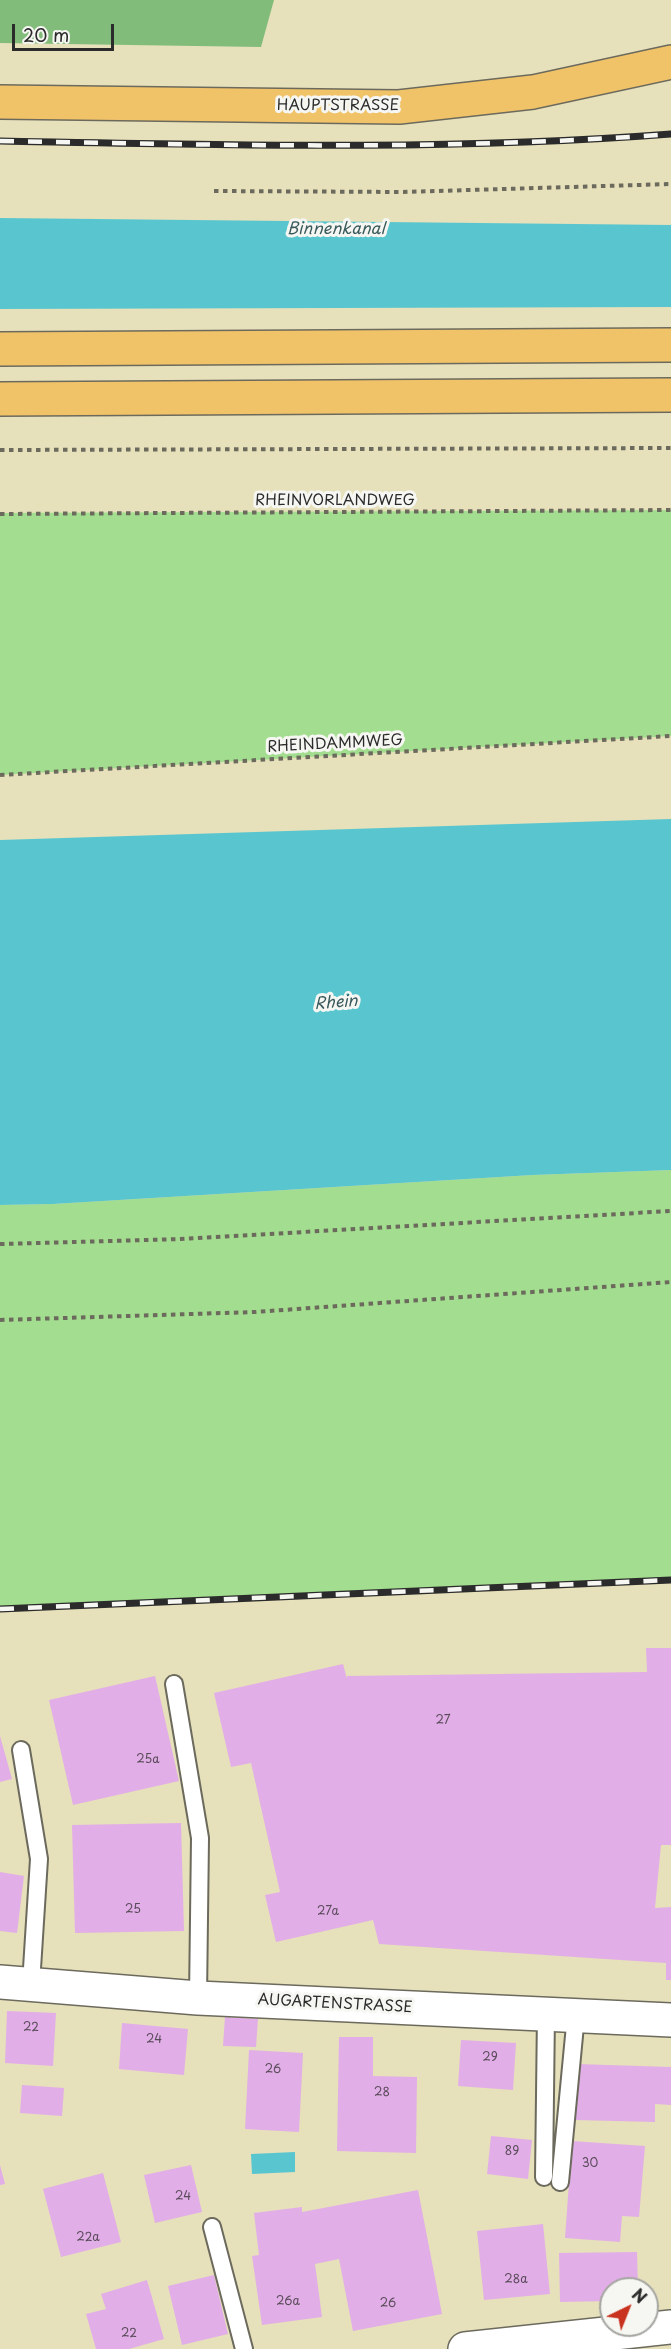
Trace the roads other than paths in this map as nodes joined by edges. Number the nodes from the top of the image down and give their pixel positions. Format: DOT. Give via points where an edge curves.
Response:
graph roads {
  1 [pos="671,62"];
  2 [pos="0,102"];
  3 [pos="671,345"];
  4 [pos="0,349"];
  5 [pos="671,395"];
  6 [pos="0,399"];
  7 [pos="174,1684"];
  8 [pos="21,1750"];
  9 [pos="15,1983"];
  10 [pos="198,1998"];
  11 [pos="561,2014"];
  12 [pos="671,2020"];
  13 [pos="212,2228"];
  14 [pos="671,2327"];
  15 [pos="604,2342"];
  16 [pos="244,2349"];
  17 [pos="465,2349"];
  1 -- 2 [label="main road, HAUPTSTRASSE" via="532,92 399,107"];
  3 -- 4 [label="main road"];
  5 -- 6 [label="main road"];
  7 -- 10 [label="lane" via="200,1838"];
  8 -- 9 [label="lane" via="39,1859"];
  9 -- 10 [label="street, AUGARTENSTRASSE"];
  10 -- 11 [label="street, AUGARTENSTRASSE"];
  11 -- 11 [label="lane" via="552,2180"];
  11 -- 12 [label="street, AUGARTENSTRASSE"];
  13 -- 16 [label="lane"];
  14 -- 15 [label="street"];
  15 -- 17 [label="street"];
}
